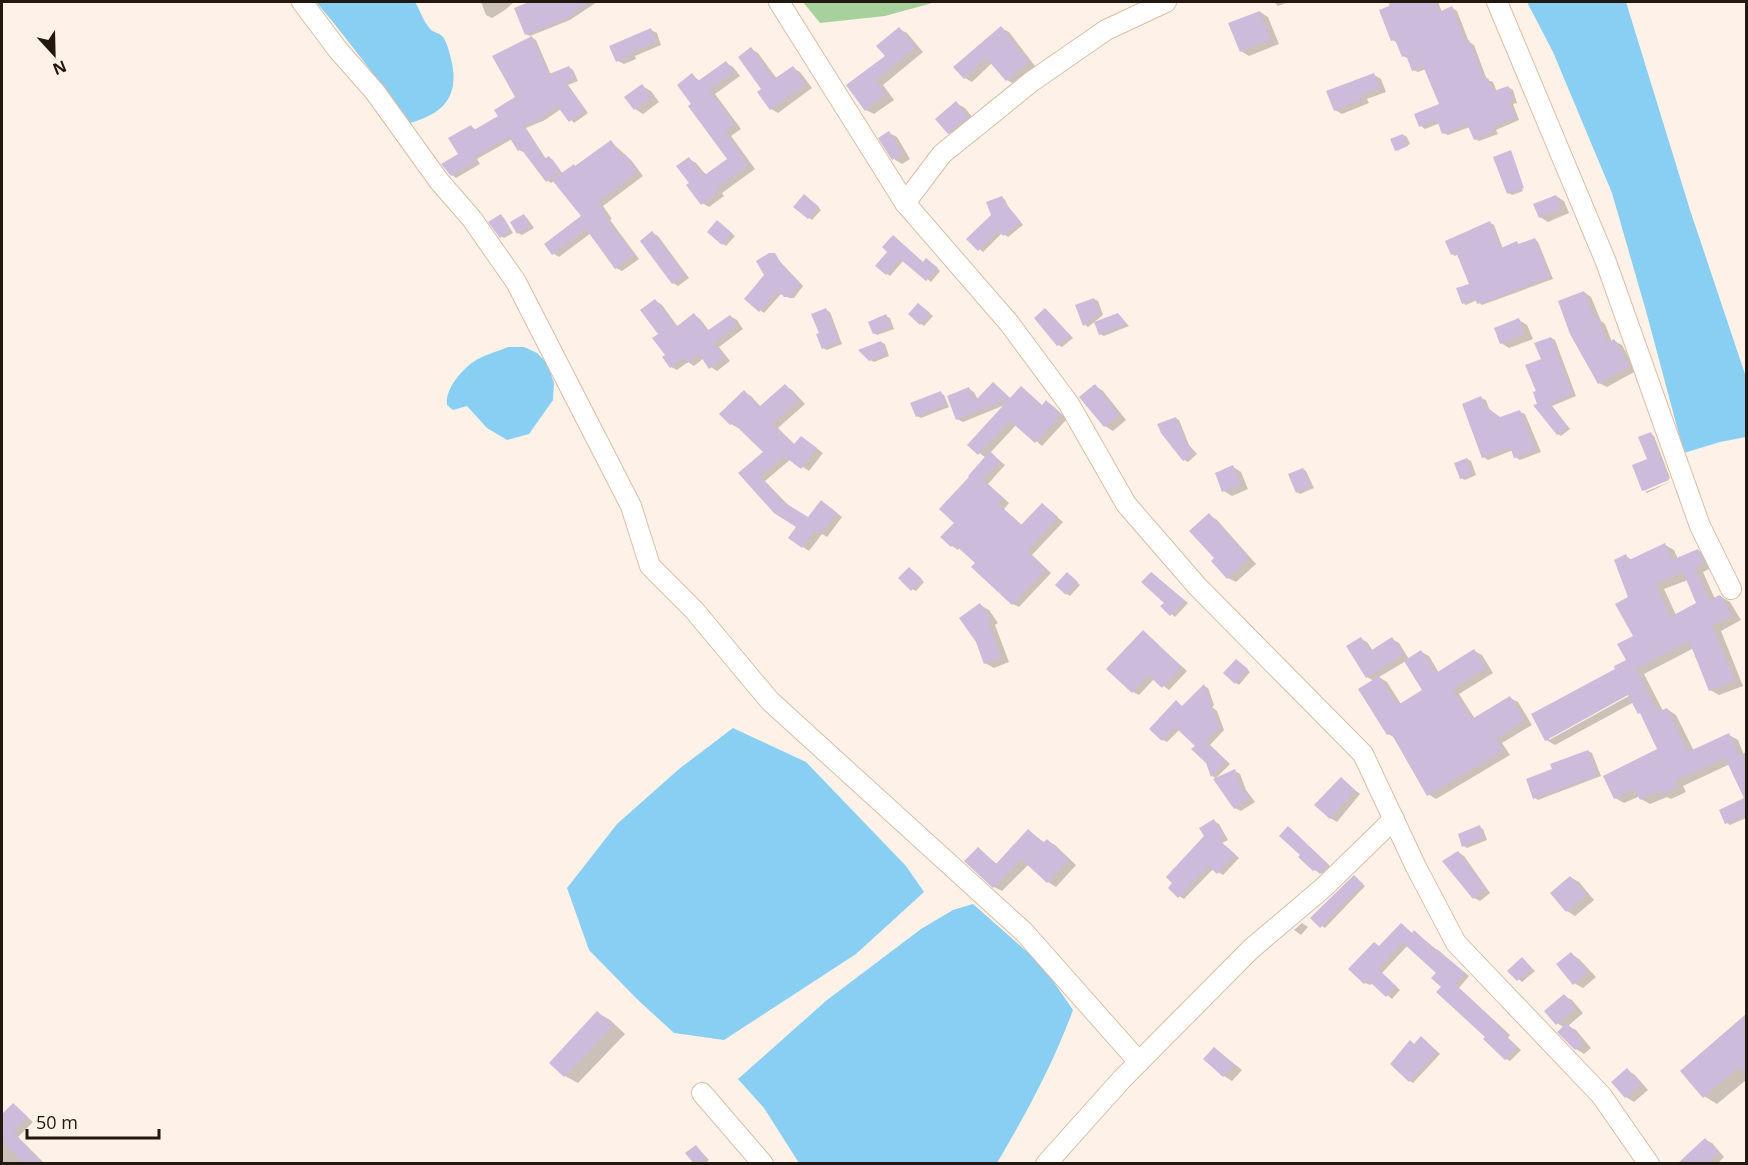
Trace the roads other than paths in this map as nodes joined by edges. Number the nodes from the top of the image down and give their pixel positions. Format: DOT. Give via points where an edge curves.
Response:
graph roads {
  1 [pos="302,2"];
  2 [pos="779,2"];
  3 [pos="1166,2"];
  4 [pos="1497,2"];
  5 [pos="905,203"];
  6 [pos="1731,589"];
  7 [pos="1394,819"];
  8 [pos="1139,1062"];
  9 [pos="702,1093"];
  10 [pos="763,1164"];
  11 [pos="1046,1164"];
  12 [pos="1649,1164"];
  1 -- 8 [label="street" via="375,92 516,282 631,506 650,566 694,610 770,701 1024,932"];
  2 -- 5 [label="street"];
  3 -- 5 [label="street" via="1106,30 1031,82 942,154"];
  4 -- 6 [label="street" via="1606,262 1700,526"];
  5 -- 7 [label="street" via="1010,323 1069,404 1126,504 1197,586 1363,754"];
  7 -- 8 [label="street" via="1251,950"];
  7 -- 12 [label="street" via="1456,943 1602,1095"];
  8 -- 11 [label="street"];
  9 -- 10 [label="street"];
}
